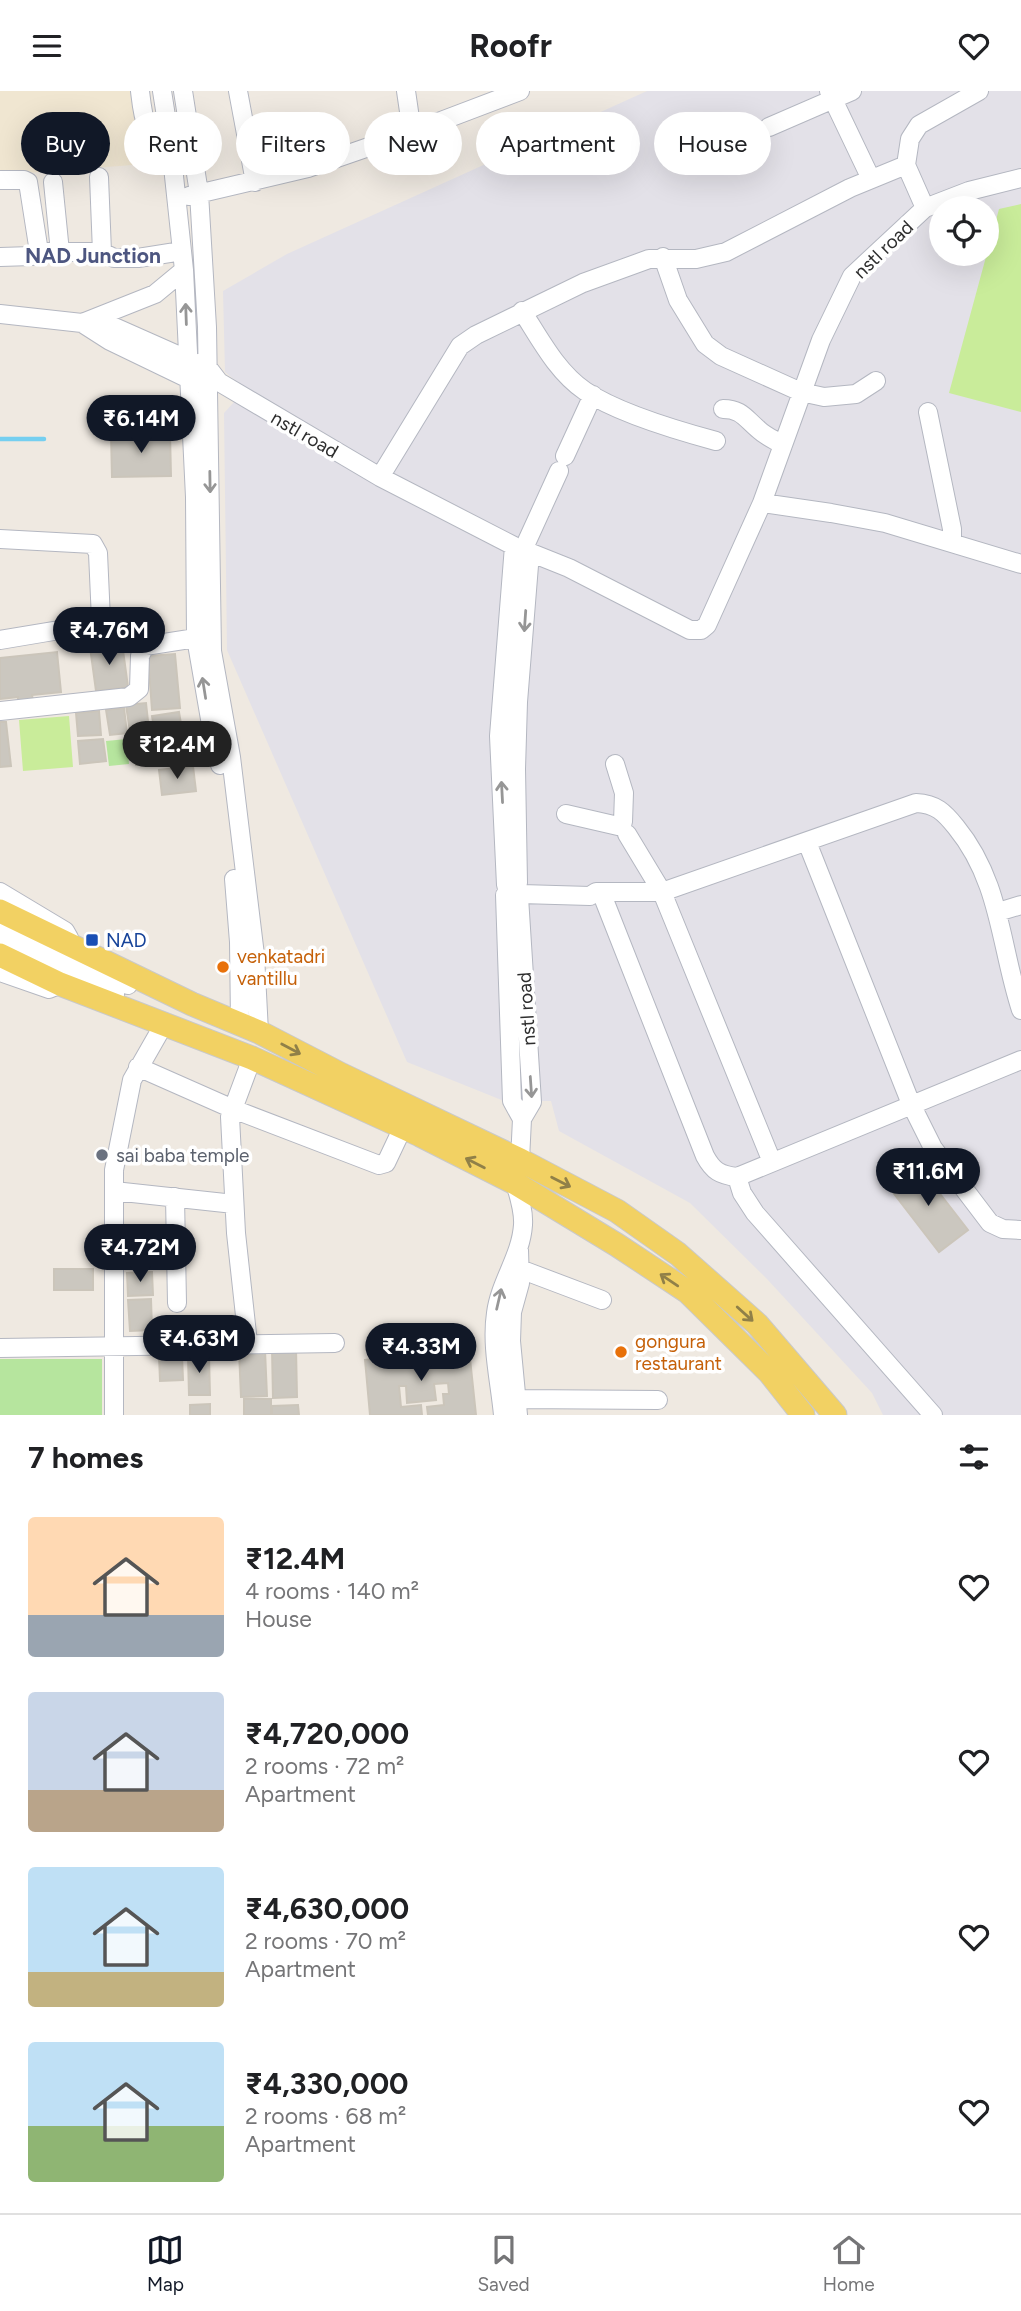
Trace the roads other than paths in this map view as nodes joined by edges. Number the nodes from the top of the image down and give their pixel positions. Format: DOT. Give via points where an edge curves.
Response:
graph roads {
  1 [pos="140,91"];
  2 [pos="162,91"];
  3 [pos="183,91"];
  4 [pos="238,91"];
  5 [pos="406,91"];
  6 [pos="520,91"];
  7 [pos="852,91"];
  8 [pos="979,91"];
  9 [pos="831,95"];
  10 [pos="144,112"];
  11 [pos="165,112"];
  12 [pos="409,112"];
  13 [pos="462,113"];
  14 [pos="771,126"];
  15 [pos="364,149"];
  16 [pos="905,165"];
  17 [pos="174,175"];
  18 [pos="99,177"];
  19 [pos="1021,178"];
  20 [pos="872,179"];
  21 [pos="0,180"];
  22 [pos="53,181"];
  23 [pos="255,181"];
  24 [pos="199,193"];
  25 [pos="176,200"];
  26 [pos="925,208"];
  27 [pos="181,251"];
  28 [pos="39,252"];
  29 [pos="60,252"];
  30 [pos="102,252"];
  31 [pos="0,257"];
  32 [pos="663,257"];
  33 [pos="184,270"];
  34 [pos="522,311"];
  35 [pos="0,314"];
  36 [pos="82,323"];
  37 [pos="188,359"];
  38 [pos="189,380"];
  39 [pos="212,380"];
  40 [pos="876,381"];
  41 [pos="800,392"];
  42 [pos="593,395"];
  43 [pos="723,409"];
  44 [pos="928,412"];
  45 [pos="716,441"];
  46 [pos="783,445"];
  47 [pos="380,477"];
  48 [pos="762,503"];
  49 [pos="0,539"];
  50 [pos="952,542"];
  51 [pos="522,550"];
  52 [pos="1021,564"];
  53 [pos="196,638"];
  54 [pos="0,640"];
  55 [pos="0,711"];
  56 [pos="615,764"];
  57 [pos="566,814"];
  58 [pos="623,827"];
  59 [pos="807,842"];
  60 [pos="515,890"];
  61 [pos="0,892"];
  62 [pos="599,892"];
  63 [pos="662,892"];
  64 [pos="1021,905"];
  65 [pos="0,911"];
  66 [pos="998,912"];
  67 [pos="0,927"];
  68 [pos="0,940"];
  69 [pos="75,946"];
  70 [pos="0,955"];
  71 [pos="0,972"];
  72 [pos="61,983"];
  73 [pos="192,1004"];
  74 [pos="1021,1010"];
  75 [pos="173,1027"];
  76 [pos="249,1027"];
  77 [pos="252,1058"];
  78 [pos="1021,1060"];
  79 [pos="138,1067"];
  80 [pos="911,1104"];
  81 [pos="233,1109"];
  82 [pos="403,1127"];
  83 [pos="520,1160"];
  84 [pos="772,1162"];
  85 [pos="737,1177"];
  86 [pos="515,1183"];
  87 [pos="114,1191"];
  88 [pos="175,1198"];
  89 [pos="234,1204"];
  90 [pos="1021,1230"];
  91 [pos="519,1243"];
  92 [pos="520,1269"];
  93 [pos="602,1300"];
  94 [pos="177,1303"];
  95 [pos="248,1343"];
  96 [pos="335,1343"];
  97 [pos="113,1345"];
  98 [pos="0,1348"];
  99 [pos="658,1400"];
  100 [pos="517,1407"];
  101 [pos="114,1415"];
  102 [pos="503,1415"];
  103 [pos="803,1415"];
  104 [pos="835,1415"];
  105 [pos="933,1415"];
  1 -- 10 [label="street"];
  2 -- 11 [label="street"];
  3 -- 24 [label="street"];
  4 -- 23 [label="street"];
  5 -- 12 [label="street"];
  6 -- 13 [label="street"];
  7 -- 9 [label="street"];
  8 -- 16 [label="street" via="919,125 910,139"];
  9 -- 14 [label="street"];
  9 -- 20 [label="street"];
  15 -- 23 [label="street"];
  16 -- 20 [label="street"];
  16 -- 26 [label="street"];
  17 -- 25 [label="street"];
  18 -- 30 [label="street"];
  19 -- 26 [label="street, nstl road"];
  20 -- 32 [label="street" via="726,252 696,259"];
  21 -- 28 [label="street" via="28,182"];
  22 -- 29 [label="street"];
  23 -- 24 [label="street"];
  24 -- 25 [label="street"];
  24 -- 39 [label="street"];
  25 -- 27 [label="street"];
  26 -- 41 [label="street, nstl road" via="852,276"];
  27 -- 30 [label="street" via="138,258 114,258"];
  27 -- 33 [label="street"];
  28 -- 29 [label="street"];
  28 -- 31 [label="street" via="32,257"];
  29 -- 30 [label="street"];
  32 -- 34 [label="street" via="583,283"];
  32 -- 41 [label="street" via="678,300 705,344"];
  33 -- 36 [label="street" via="155,294"];
  37 -- 33 [label="street, one-way"];
  34 -- 42 [label="street" via="567,375"];
  34 -- 47 [label="street" via="460,346"];
  35 -- 36 [label="street"];
  36 -- 37 [label="street" via="112,326"];
  36 -- 38 [label="street, nstl road"];
  37 -- 38 [label="street"];
  37 -- 39 [label="street"];
  38 -- 39 [label="street, nstl road"];
  38 -- 53 [label="street"];
  39 -- 47 [label="street, nstl road"];
  39 -- 76 [label="street, one-way" via="212,650 255,955"];
  40 -- 41 [label="street" via="843,397"];
  41 -- 46 [label="street, nstl road"];
  42 -- 45 [label="street"];
  42 -- 51 [label="street"];
  43 -- 46 [label="street" via="744,414 757,429"];
  44 -- 50 [label="street"];
  46 -- 48 [label="street, nstl road"];
  47 -- 51 [label="street, nstl road"];
  48 -- 50 [label="street" via="885,523"];
  48 -- 51 [label="street, nstl road" via="701,630 690,630 569,568"];
  49 -- 54 [label="street" via="93,544 101,620"];
  50 -- 52 [label="street"];
  51 -- 60 [label="street, nstl road"];
  53 -- 55 [label="street" via="145,646 140,656 139,689 129,697"];
  76 -- 53 [label="street, one-way" via="219,754"];
  56 -- 58 [label="street" via="624,793"];
  57 -- 58 [label="street"];
  58 -- 63 [label="street"];
  59 -- 63 [label="street"];
  59 -- 66 [label="street" via="916,803 935,806 974,850"];
  59 -- 80 [label="street"];
  60 -- 62 [label="street" via="589,886"];
  60 -- 83 [label="street, nstl road" via="532,1102 522,1119"];
  61 -- 69 [label="street" via="65,931"];
  62 -- 63 [label="street"];
  62 -- 85 [label="street" via="705,1156 718,1173"];
  63 -- 84 [label="street"];
  64 -- 66 [label="street"];
  65 -- 69 [label="main road"];
  66 -- 74 [label="street"];
  67 -- 73 [label="street" via="160,999"];
  68 -- 75 [label="street" via="154,1012"];
  69 -- 73 [label="main road"];
  70 -- 72 [label="main road"];
  71 -- 72 [label="street" via="49,989"];
  72 -- 75 [label="main road"];
  73 -- 76 [label="main road"];
  75 -- 77 [label="main road"];
  75 -- 79 [label="street"];
  76 -- 83 [label="main road, one-way"];
  77 -- 81 [label="street"];
  77 -- 82 [label="main road"];
  78 -- 80 [label="street"];
  79 -- 81 [label="street"];
  79 -- 87 [label="street"];
  80 -- 84 [label="street"];
  80 -- 90 [label="street" via="933,1148 990,1223"];
  81 -- 82 [label="street" via="379,1165 386,1163"];
  81 -- 89 [label="street"];
  86 -- 82 [label="main road, one-way"];
  83 -- 104 [label="main road, one-way" via="617,1211 678,1254 757,1324"];
  84 -- 85 [label="street"];
  85 -- 105 [label="street" via="741,1193 755,1213"];
  86 -- 91 [label="street" via="523,1224"];
  103 -- 86 [label="main road, one-way" via="768,1372 688,1292"];
  87 -- 88 [label="street"];
  87 -- 97 [label="street"];
  88 -- 89 [label="street"];
  88 -- 94 [label="street"];
  89 -- 95 [label="street"];
  91 -- 92 [label="street"];
  102 -- 91 [label="street, one-way" via="496,1314"];
  92 -- 93 [label="street"];
  92 -- 100 [label="street" via="511,1341"];
  95 -- 96 [label="street"];
  95 -- 97 [label="street"];
  97 -- 98 [label="street"];
  97 -- 101 [label="street"];
  99 -- 100 [label="street"];
}
